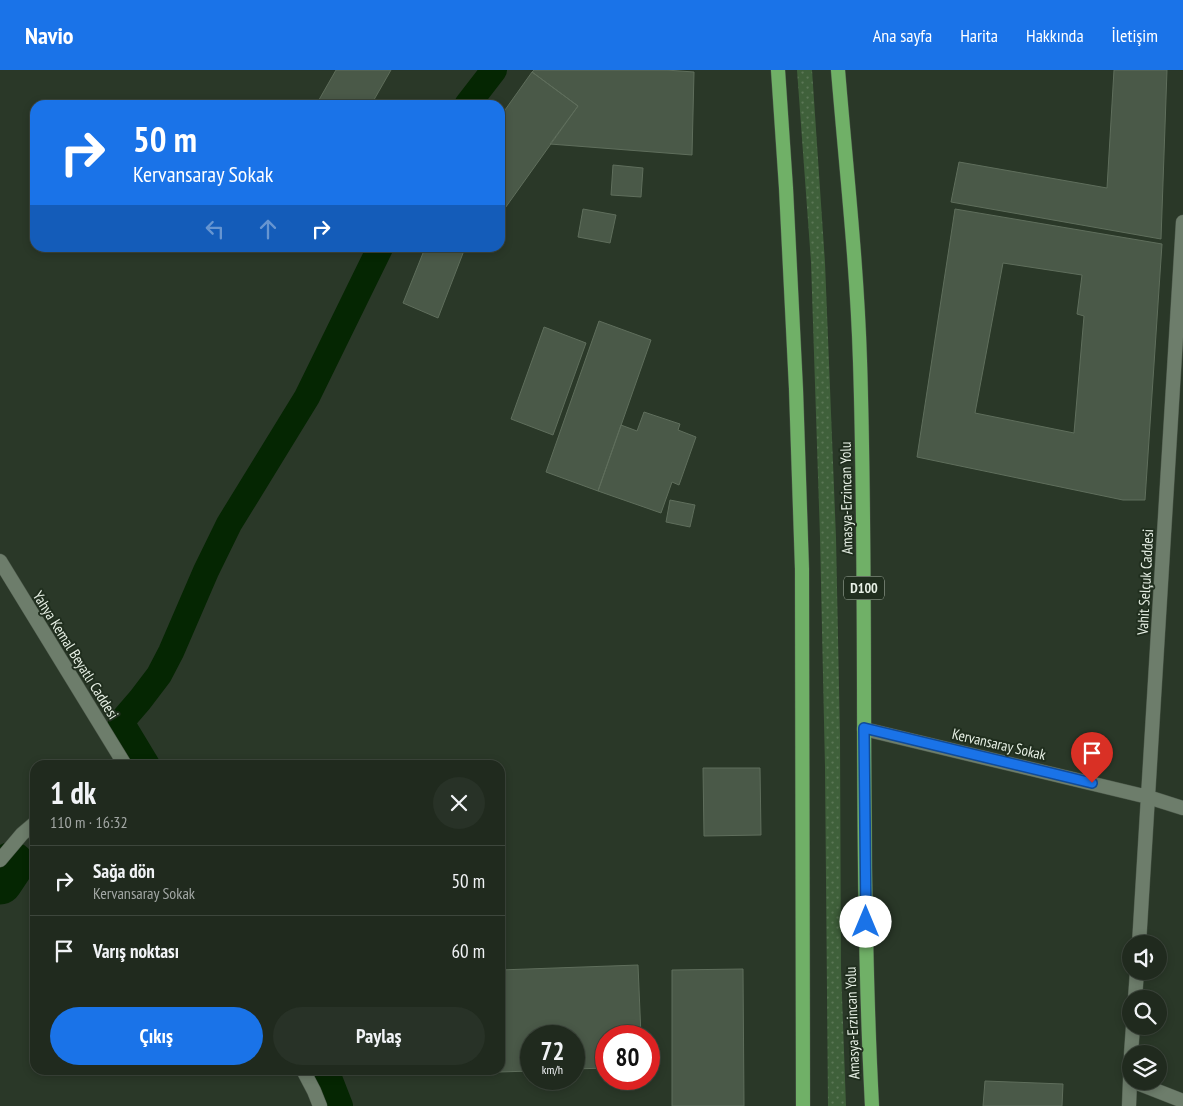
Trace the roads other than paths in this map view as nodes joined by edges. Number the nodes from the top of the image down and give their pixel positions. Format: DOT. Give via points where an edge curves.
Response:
graph roads {
  1 [pos="778,70"];
  2 [pos="838,70"];
  3 [pos="1183,222"];
  4 [pos="1181,273"];
  5 [pos="0,561"];
  6 [pos="864,728"];
  7 [pos="122,760"];
  8 [pos="1148,797"];
  9 [pos="1183,808"];
  10 [pos="30,827"];
  11 [pos="0,860"];
  12 [pos="1139,935"];
  13 [pos="306,1075"];
  14 [pos="1130,1090"];
  15 [pos="1154,1090"];
  16 [pos="1183,1101"];
  17 [pos="320,1106"];
  18 [pos="803,1106"];
  19 [pos="872,1106"];
  20 [pos="1129,1106"];
  1 -- 18 [label="highway" via="796,389 802,569"];
  2 -- 6 [label="highway, Amasya-Erzincan Yolu / D100" via="860,359"];
  3 -- 4 [label="street, Vahit Selçuk Caddesi"];
  4 -- 8 [label="street, Vahit Selçuk Caddesi"];
  5 -- 7 [label="street, Yahya Kemal Beyatlı Caddesi"];
  6 -- 8 [label="street, Kervansaray Sokak"];
  6 -- 19 [label="highway, Amasya-Erzincan Yolu / D100"];
  8 -- 9 [label="street, Kervansaray Sokak"];
  8 -- 12 [label="street, Vahit Selçuk Caddesi"];
  10 -- 11 [label="street"];
  13 -- 17 [label="street"];
  14 -- 20 [label="street"];
  15 -- 16 [label="street"];
}
